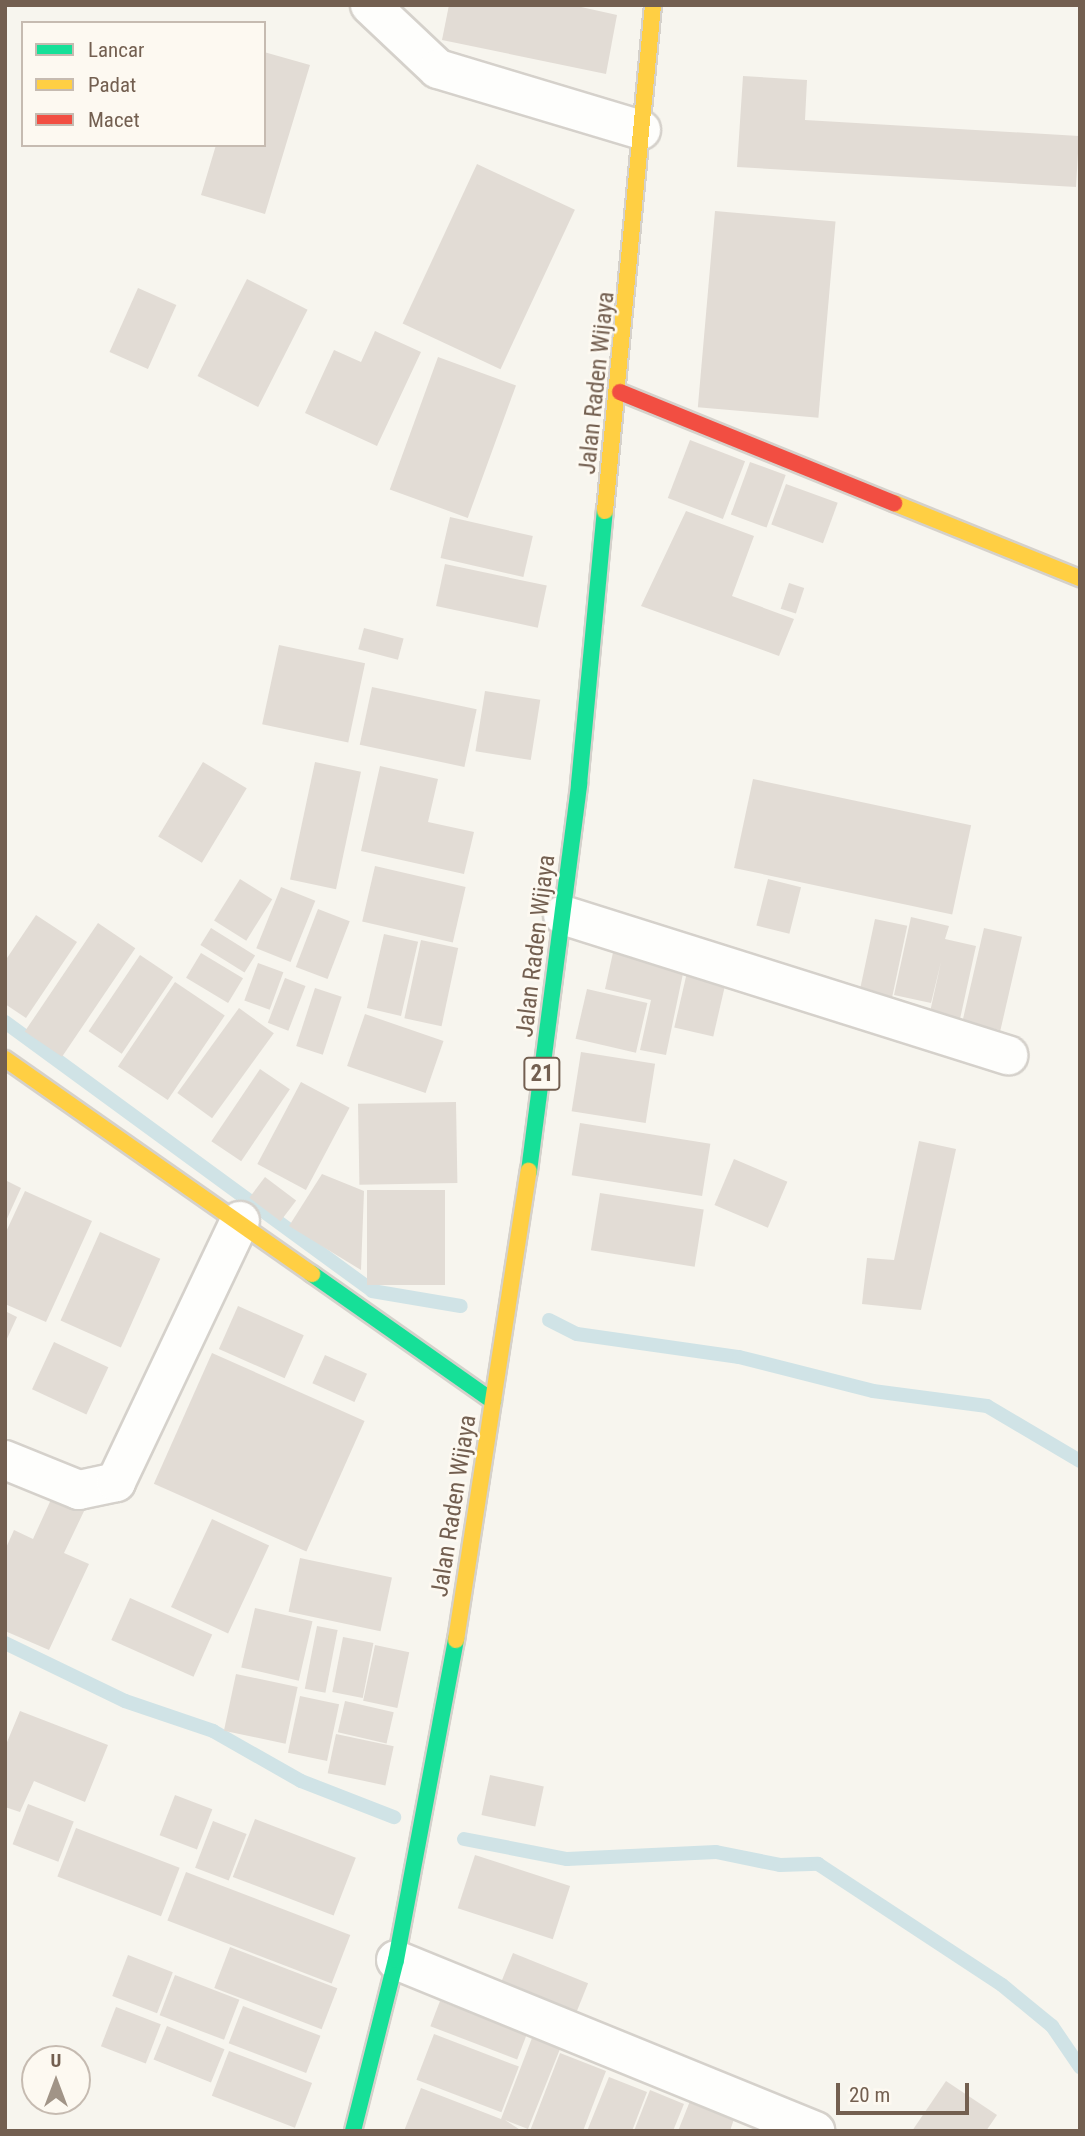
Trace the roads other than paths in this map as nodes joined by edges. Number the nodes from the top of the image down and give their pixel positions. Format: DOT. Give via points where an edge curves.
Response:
graph roads {
  1 [pos="370,5"];
  2 [pos="653,5"];
  3 [pos="641,130"];
  4 [pos="620,392"];
  5 [pos="1080,578"];
  6 [pos="563,915"];
  7 [pos="1008,1055"];
  8 [pos="5,1059"];
  9 [pos="240,1221"];
  10 [pos="493,1401"];
  11 [pos="5,1461"];
  12 [pos="397,1960"];
  13 [pos="353,2131"];
  14 [pos="815,2131"];
  1 -- 3 [label="street" via="438,69"];
  2 -- 3 [label="main road, Jalan Raden Wijaya / 21"];
  3 -- 4 [label="main road, Jalan Raden Wijaya / 21"];
  4 -- 5 [label="main road"];
  4 -- 6 [label="main road, Jalan Raden Wijaya / 21"];
  6 -- 7 [label="street"];
  6 -- 10 [label="main road, Jalan Raden Wijaya / 21"];
  8 -- 9 [label="main road"];
  9 -- 10 [label="main road"];
  9 -- 11 [label="street" via="116,1482 79,1490"];
  10 -- 12 [label="main road, Jalan Raden Wijaya / 21" via="440,1744"];
  12 -- 13 [label="main road, Jalan Raden Wijaya / 21"];
  12 -- 14 [label="street"];
}
